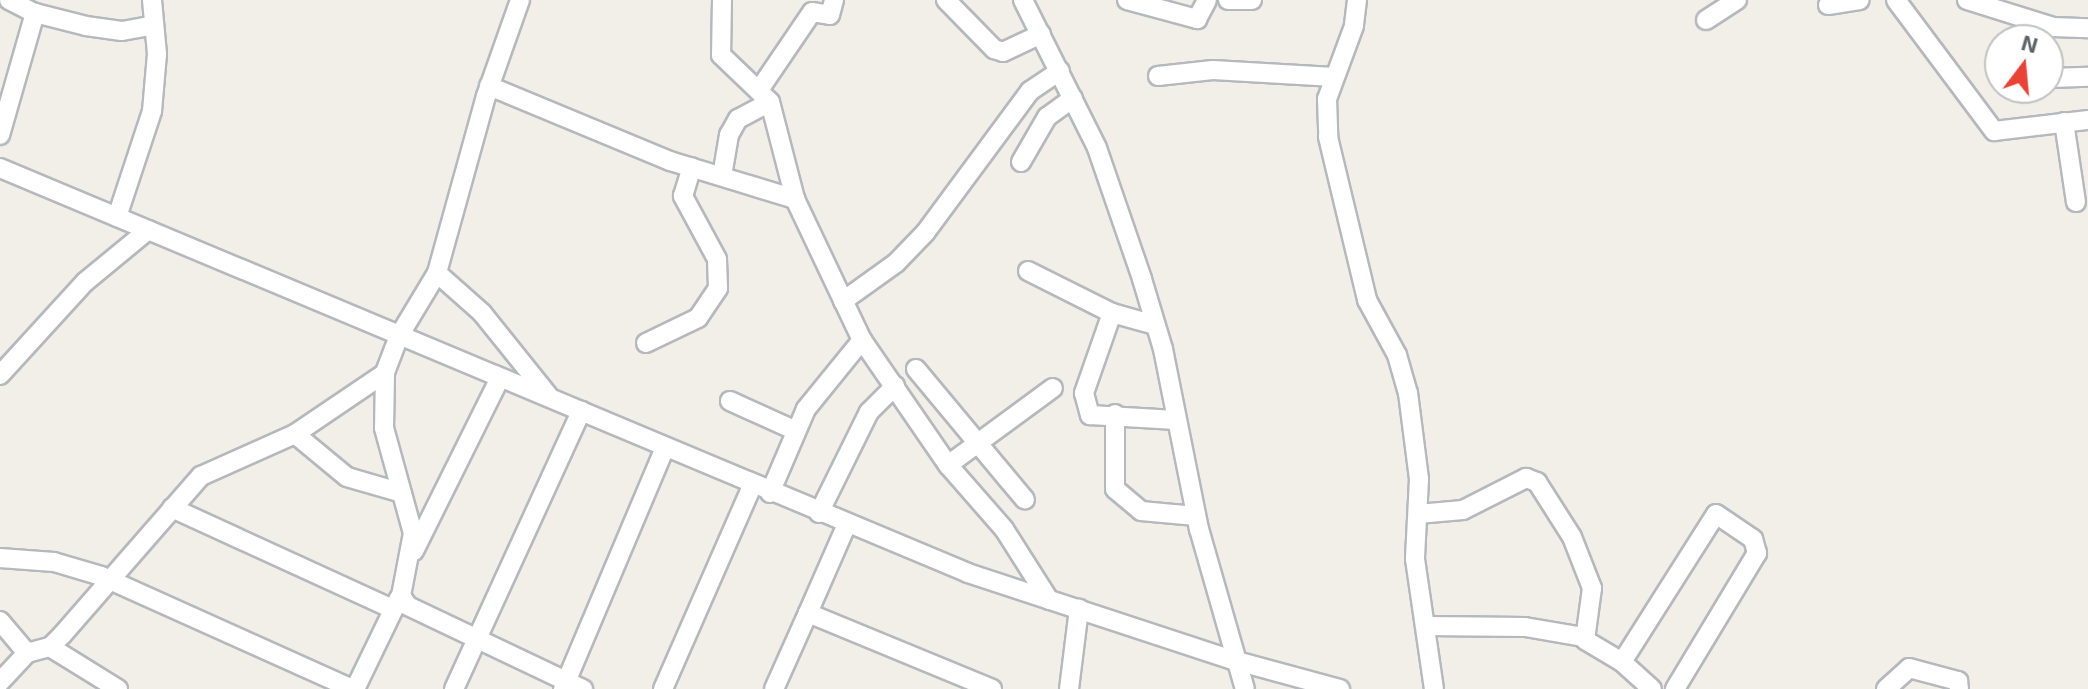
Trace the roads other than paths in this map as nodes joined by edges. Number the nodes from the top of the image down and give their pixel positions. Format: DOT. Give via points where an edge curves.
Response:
graph roads {
  1 [pos="9,0"];
  2 [pos="152,0"];
  3 [pos="520,0"];
  4 [pos="722,0"];
  5 [pos="834,0"];
  6 [pos="946,0"];
  7 [pos="1023,0"];
  8 [pos="1127,0"];
  9 [pos="1207,0"];
  10 [pos="1228,0"];
  11 [pos="1252,0"];
  12 [pos="1357,0"];
  13 [pos="1737,0"];
  14 [pos="1860,0"];
  15 [pos="1896,0"];
  16 [pos="1967,0"];
  17 [pos="1828,5"];
  18 [pos="31,8"];
  19 [pos="1706,20"];
  20 [pos="151,26"];
  21 [pos="2088,28"];
  22 [pos="1041,34"];
  23 [pos="1060,71"];
  24 [pos="1158,76"];
  25 [pos="1334,77"];
  26 [pos="2088,77"];
  27 [pos="2064,78"];
  28 [pos="489,86"];
  29 [pos="765,96"];
  30 [pos="1073,98"];
  31 [pos="2088,120"];
  32 [pos="2064,122"];
  33 [pos="0,135"];
  34 [pos="1021,162"];
  35 [pos="692,167"];
  36 [pos="0,168"];
  37 [pos="722,176"];
  38 [pos="795,199"];
  39 [pos="2076,202"];
  40 [pos="117,217"];
  41 [pos="148,230"];
  42 [pos="1028,271"];
  43 [pos="437,273"];
  44 [pos="843,301"];
  45 [pos="1112,313"];
  46 [pos="1155,325"];
  47 [pos="399,336"];
  48 [pos="862,340"];
  49 [pos="646,343"];
  50 [pos="916,369"];
  51 [pos="385,373"];
  52 [pos="0,375"];
  53 [pos="500,378"];
  54 [pos="895,386"];
  55 [pos="1053,388"];
  56 [pos="550,397"];
  57 [pos="730,401"];
  58 [pos="581,411"];
  59 [pos="1115,414"];
  60 [pos="1176,420"];
  61 [pos="794,430"];
  62 [pos="295,434"];
  63 [pos="976,444"];
  64 [pos="665,447"];
  65 [pos="948,465"];
  66 [pos="752,486"];
  67 [pos="402,493"];
  68 [pos="770,493"];
  69 [pos="1025,500"];
  70 [pos="172,508"];
  71 [pos="819,513"];
  72 [pos="1418,514"];
  73 [pos="1196,516"];
  74 [pos="847,524"];
  75 [pos="412,556"];
  76 [pos="0,558"];
  77 [pos="110,580"];
  78 [pos="1049,600"];
  79 [pos="397,603"];
  80 [pos="1079,609"];
  81 [pos="808,613"];
  82 [pos="0,621"];
  83 [pos="1426,626"];
  84 [pos="476,637"];
  85 [pos="1584,637"];
  86 [pos="50,647"];
  87 [pos="27,653"];
  88 [pos="1233,660"];
  89 [pos="1622,662"];
  90 [pos="0,682"];
  91 [pos="571,686"];
  92 [pos="118,689"];
  93 [pos="354,689"];
  94 [pos="454,689"];
  95 [pos="663,689"];
  96 [pos="774,689"];
  97 [pos="992,689"];
  98 [pos="1069,689"];
  99 [pos="1245,689"];
  100 [pos="1340,689"];
  101 [pos="1434,689"];
  102 [pos="1652,689"];
  103 [pos="1675,689"];
  104 [pos="1886,689"];
  105 [pos="1959,689"];
  1 -- 18 [label="street"];
  2 -- 20 [label="street"];
  3 -- 28 [label="street"];
  4 -- 29 [label="street" via="721,55"];
  5 -- 29 [label="street" via="830,15 812,12"];
  6 -- 22 [label="street" via="994,49 1003,52"];
  7 -- 22 [label="street"];
  8 -- 9 [label="street" via="1197,19"];
  10 -- 11 [label="street"];
  12 -- 25 [label="street" via="1354,26"];
  13 -- 19 [label="street"];
  14 -- 17 [label="street"];
  15 -- 32 [label="street" via="1991,129"];
  16 -- 21 [label="street" via="2053,27"];
  18 -- 20 [label="street" via="104,29"];
  18 -- 33 [label="street"];
  20 -- 40 [label="street" via="157,54 152,111"];
  22 -- 23 [label="street"];
  23 -- 30 [label="street"];
  23 -- 44 [label="street" via="1030,91 925,233 896,263"];
  24 -- 25 [label="street" via="1213,70"];
  25 -- 72 [label="street" via="1327,99 1328,137 1367,300 1404,373 1419,479"];
  26 -- 27 [label="street"];
  28 -- 35 [label="street"];
  28 -- 43 [label="street"];
  29 -- 37 [label="street" via="738,119 729,135"];
  29 -- 38 [label="street"];
  30 -- 34 [label="street" via="1047,117"];
  30 -- 46 [label="street" via="1097,148"];
  31 -- 32 [label="street"];
  32 -- 39 [label="street"];
  35 -- 37 [label="street"];
  35 -- 49 [label="street" via="683,196 717,259 718,288 698,318"];
  36 -- 40 [label="street"];
  37 -- 38 [label="street"];
  38 -- 44 [label="street"];
  40 -- 41 [label="street"];
  41 -- 47 [label="street"];
  41 -- 52 [label="street" via="85,282"];
  42 -- 45 [label="street"];
  43 -- 47 [label="street"];
  43 -- 56 [label="street" via="482,313"];
  44 -- 48 [label="street"];
  45 -- 46 [label="street"];
  45 -- 59 [label="street" via="1084,393 1090,415"];
  46 -- 60 [label="street"];
  47 -- 51 [label="street"];
  47 -- 53 [label="street"];
  48 -- 54 [label="street"];
  48 -- 61 [label="street" via="825,379"];
  50 -- 63 [label="street"];
  51 -- 62 [label="street"];
  51 -- 67 [label="street" via="384,428"];
  53 -- 56 [label="street"];
  53 -- 75 [label="street"];
  54 -- 65 [label="street"];
  54 -- 71 [label="street" via="869,412"];
  55 -- 63 [label="street"];
  56 -- 58 [label="street"];
  57 -- 61 [label="street"];
  58 -- 64 [label="street"];
  58 -- 84 [label="street"];
  59 -- 60 [label="street"];
  59 -- 73 [label="street" via="1115,489 1145,512"];
  60 -- 73 [label="street"];
  61 -- 68 [label="street"];
  62 -- 67 [label="street" via="347,477"];
  62 -- 70 [label="street" via="201,476"];
  63 -- 65 [label="street"];
  63 -- 69 [label="street"];
  64 -- 66 [label="street"];
  64 -- 91 [label="street"];
  65 -- 78 [label="street" via="1004,529"];
  66 -- 68 [label="street"];
  66 -- 95 [label="street"];
  67 -- 75 [label="street" via="413,533"];
  68 -- 71 [label="street"];
  70 -- 77 [label="street"];
  70 -- 79 [label="street"];
  71 -- 74 [label="street"];
  72 -- 83 [label="street" via="1415,559"];
  72 -- 85 [label="street" via="1463,510 1526,478 1537,482 1572,537 1592,588"];
  73 -- 88 [label="street"];
  74 -- 78 [label="street"];
  74 -- 81 [label="street"];
  75 -- 79 [label="street"];
  76 -- 77 [label="street" via="54,562"];
  77 -- 86 [label="street"];
  77 -- 93 [label="street"];
  78 -- 80 [label="street"];
  79 -- 84 [label="street"];
  79 -- 93 [label="street"];
  80 -- 88 [label="street"];
  80 -- 98 [label="street"];
  81 -- 96 [label="street"];
  81 -- 97 [label="street"];
  82 -- 87 [label="street"];
  83 -- 85 [label="street" via="1525,627"];
  83 -- 101 [label="street"];
  84 -- 91 [label="street"];
  84 -- 94 [label="street"];
  85 -- 89 [label="street"];
  86 -- 87 [label="street"];
  86 -- 92 [label="street"];
  87 -- 90 [label="street"];
  88 -- 99 [label="street"];
  88 -- 100 [label="street"];
  89 -- 102 [label="street"];
  89 -- 103 [label="street" via="1716,514 1753,539 1757,553"];
  104 -- 105 [label="street" via="1909,668 1958,681"];
}
